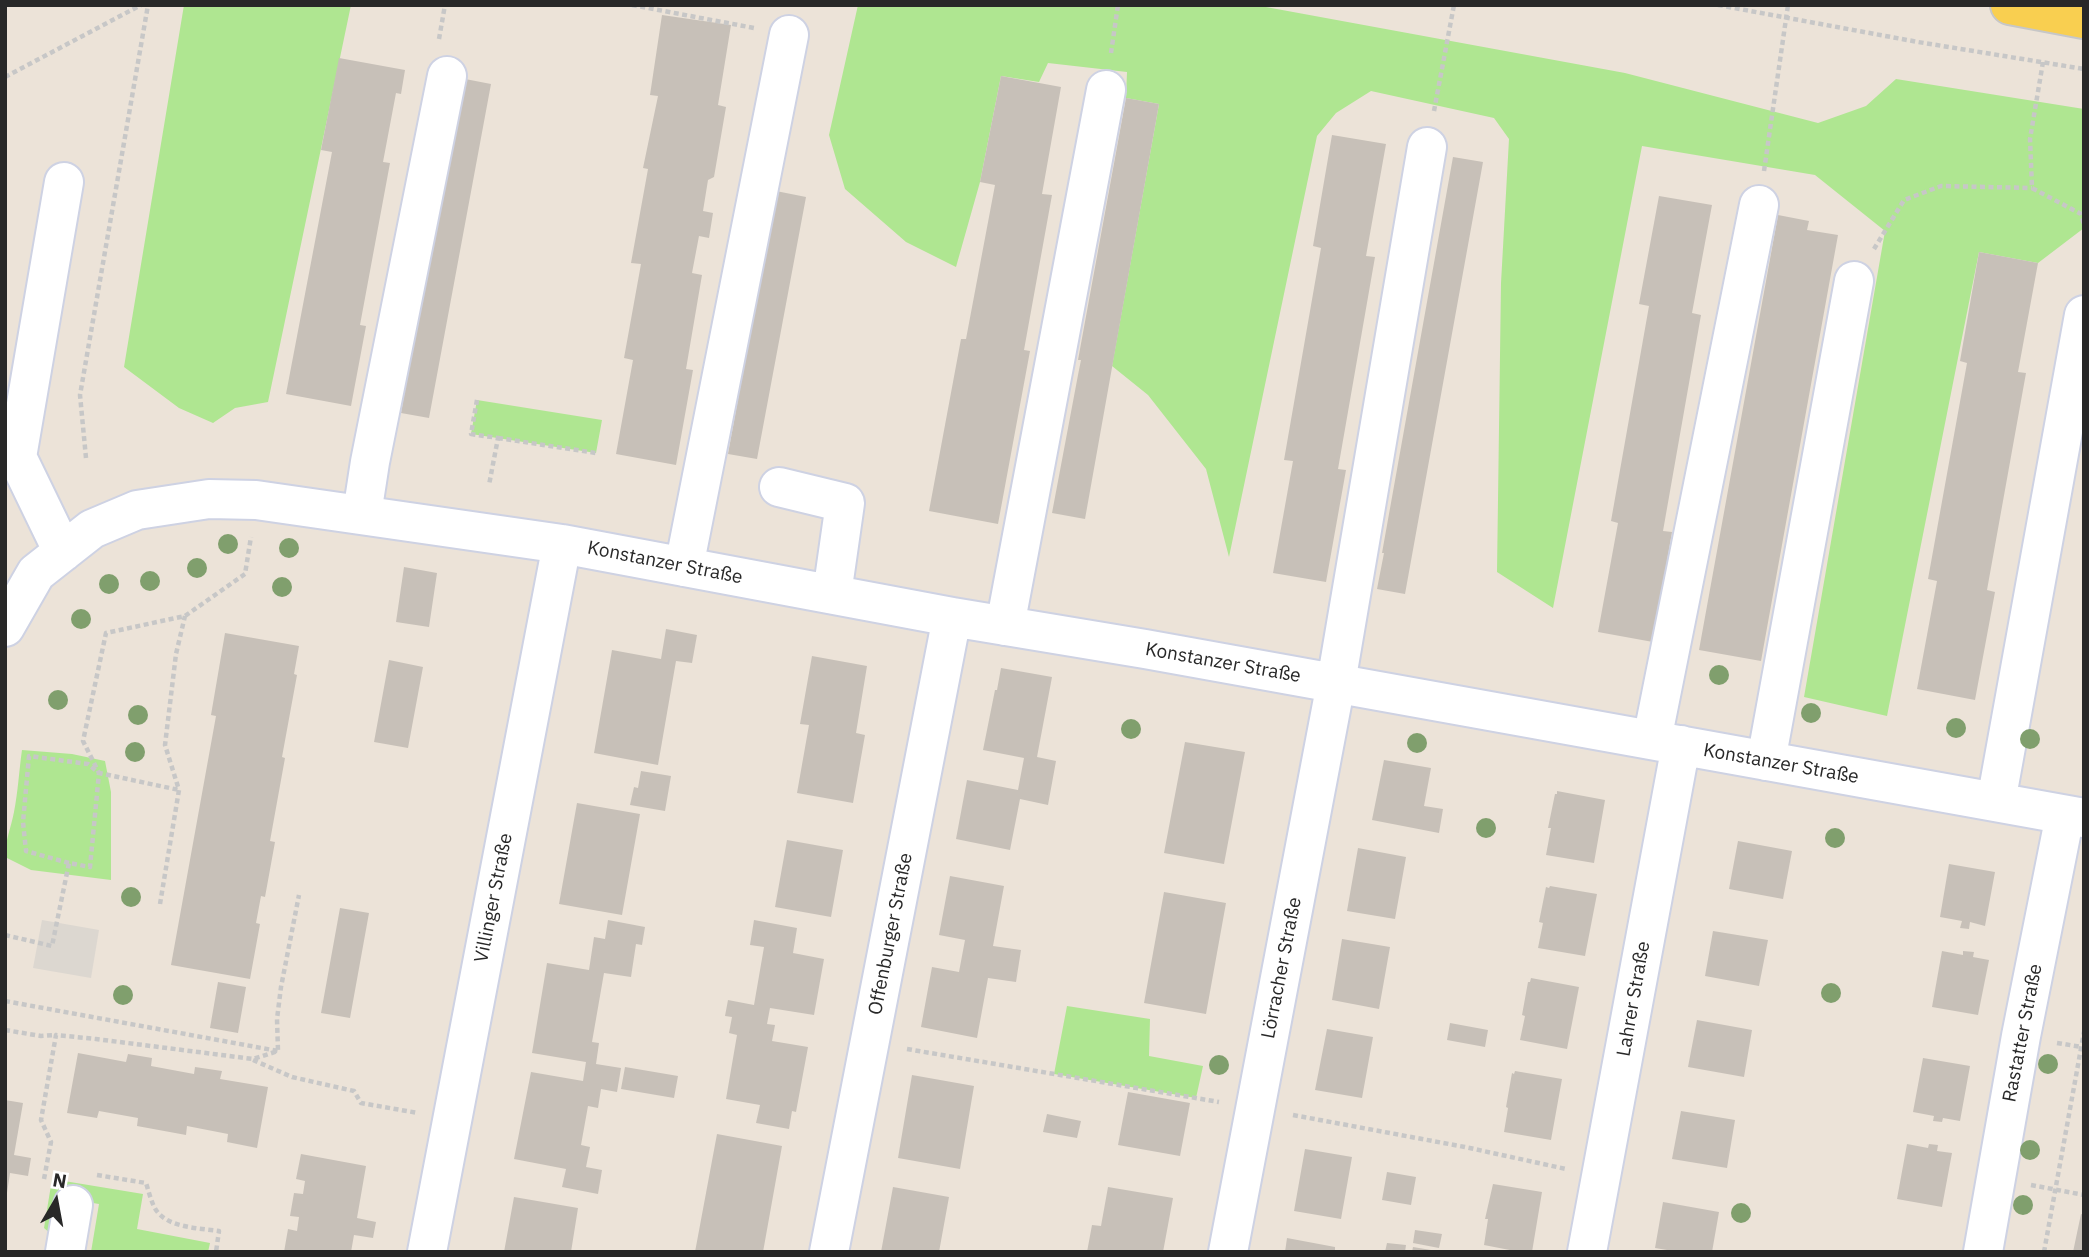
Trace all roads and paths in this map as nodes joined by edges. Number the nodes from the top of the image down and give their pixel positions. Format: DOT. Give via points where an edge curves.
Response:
graph roads {
  1 [pos="141,5"];
  2 [pos="148,5"];
  3 [pos="632,5"];
  4 [pos="1118,5"];
  5 [pos="1454,5"];
  6 [pos="1718,5"];
  7 [pos="1788,5"];
  8 [pos="2010,5"];
  9 [pos="1786,19"];
  10 [pos="2084,19"];
  11 [pos="789,35"];
  12 [pos="2043,62"];
  13 [pos="2084,69"];
  14 [pos="447,76"];
  15 [pos="5,78"];
  16 [pos="1106,90"];
  17 [pos="1427,147"];
  18 [pos="64,182"];
  19 [pos="2032,188"];
  20 [pos="1759,205"];
  21 [pos="2084,225"];
  22 [pos="1854,281"];
  23 [pos="2084,315"];
  24 [pos="477,400"];
  25 [pos="498,438"];
  26 [pos="596,453"];
  27 [pos="86,458"];
  28 [pos="489,485"];
  29 [pos="779,487"];
  30 [pos="256,500"];
  31 [pos="362,514"];
  32 [pos="562,544"];
  33 [pos="63,552"];
  34 [pos="684,567"];
  35 [pos="832,594"];
  36 [pos="185,616"];
  37 [pos="953,617"];
  38 [pos="1005,625"];
  39 [pos="5,627"];
  40 [pos="1336,683"];
  41 [pos="1666,743"];
  42 [pos="1766,761"];
  43 [pos="99,773"];
  44 [pos="179,790"];
  45 [pos="1996,802"];
  46 [pos="2074,816"];
  47 [pos="69,863"];
  48 [pos="299,895"];
  49 [pos="160,904"];
  50 [pos="5,935"];
  51 [pos="5,1001"];
  52 [pos="5,1030"];
  53 [pos="2084,1032"];
  54 [pos="56,1035"];
  55 [pos="869,1042"];
  56 [pos="278,1051"];
  57 [pos="253,1059"];
  58 [pos="1256,1108"];
  59 [pos="452,1119"];
  60 [pos="1601,1177"];
  61 [pos="1996,1178"];
  62 [pos="2054,1189"];
  63 [pos="66,1190"];
  64 [pos="2084,1195"];
  65 [pos="65,1252"];
  66 [pos="216,1252"];
  67 [pos="427,1252"];
  68 [pos="829,1252"];
  69 [pos="1228,1252"];
  70 [pos="1587,1252"];
  71 [pos="1983,1252"];
  72 [pos="2044,1252"];
  1 -- 15 [label="path"];
  2 -- 27 [label="path" via="80,395"];
  3 -- 11 [label="path"];
  4 -- 16 [label="path"];
  5 -- 17 [label="path"];
  6 -- 9 [label="path"];
  7 -- 9 [label="path"];
  8 -- 10 [label="main road"];
  9 -- 12 [label="path"];
  9 -- 20 [label="path"];
  11 -- 34 [label="street"];
  12 -- 13 [label="path"];
  12 -- 19 [label="path" via="2030,139"];
  14 -- 31 [label="street"];
  16 -- 38 [label="street"];
  17 -- 40 [label="street, Lörracher Straße"];
  18 -- 33 [label="street" via="17,457"];
  19 -- 21 [label="path" via="2081,214"];
  19 -- 22 [label="path" via="1941,186 1904,200"];
  20 -- 41 [label="street, Lahrer Straße"];
  22 -- 42 [label="street"];
  23 -- 45 [label="street"];
  24 -- 25 [label="path" via="471,434"];
  25 -- 26 [label="path"];
  25 -- 28 [label="path"];
  29 -- 35 [label="street" via="845,503"];
  30 -- 31 [label="street, Konstanzer Straße"];
  30 -- 33 [label="street, Konstanzer Straße" via="209,499 137,510 92,529"];
  30 -- 36 [label="path" via="245,574"];
  31 -- 32 [label="street, Konstanzer Straße"];
  32 -- 34 [label="street, Konstanzer Straße"];
  32 -- 59 [label="street, Villinger Straße"];
  33 -- 39 [label="street, Konstanzer Straße" via="36,573"];
  34 -- 35 [label="street, Konstanzer Straße"];
  35 -- 37 [label="street, Konstanzer Straße"];
  36 -- 43 [label="path" via="106,633 83,741"];
  36 -- 44 [label="path" via="165,746"];
  37 -- 38 [label="street, Konstanzer Straße"];
  37 -- 55 [label="street, Offenburger Straße"];
  38 -- 40 [label="street, Konstanzer Straße"];
  40 -- 41 [label="street, Konstanzer Straße"];
  40 -- 58 [label="street, Lörracher Straße"];
  41 -- 42 [label="street, Konstanzer Straße"];
  41 -- 60 [label="street, Lahrer Straße"];
  42 -- 45 [label="street, Konstanzer Straße"];
  43 -- 44 [label="path"];
  43 -- 47 [label="path" via="90,867"];
  43 -- 47 [label="path" via="88,764 29,756 23,822 26,851"];
  44 -- 49 [label="path"];
  45 -- 46 [label="street, Konstanzer Straße"];
  46 -- 61 [label="street, Rastatter Straße"];
  47 -- 50 [label="path" via="52,946"];
  48 -- 56 [label="path" via="281,987"];
  51 -- 56 [label="path"];
  52 -- 54 [label="path"];
  53 -- 62 [label="path"];
  54 -- 57 [label="path"];
  54 -- 63 [label="path" via="41,1120 51,1142 47,1167"];
  55 -- 58 [label="path"];
  55 -- 68 [label="street, Offenburger Straße"];
  56 -- 57 [label="path"];
  57 -- 59 [label="path" via="292,1077 354,1091 362,1103"];
  58 -- 60 [label="path"];
  58 -- 69 [label="street, Lörracher Straße"];
  59 -- 67 [label="street, Villinger Straße"];
  60 -- 70 [label="street, Lahrer Straße"];
  61 -- 62 [label="path"];
  61 -- 71 [label="street, Rastatter Straße"];
  62 -- 64 [label="path"];
  62 -- 72 [label="path"];
  63 -- 65 [label="street"];
  63 -- 66 [label="path" via="146,1183 158,1213 170,1222 219,1231"];
}
